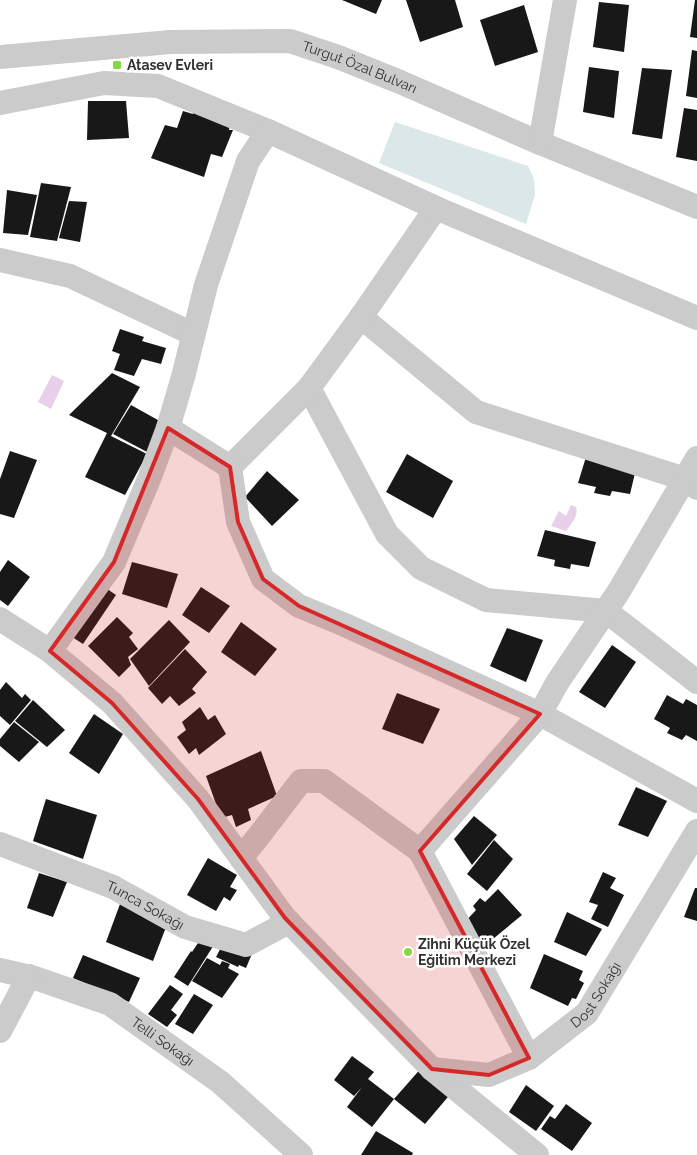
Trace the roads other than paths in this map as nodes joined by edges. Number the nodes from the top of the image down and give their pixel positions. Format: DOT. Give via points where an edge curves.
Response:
graph roads {
  1 [pos="565,0"];
  2 [pos="0,57"];
  3 [pos="0,103"];
  4 [pos="268,131"];
  5 [pos="540,143"];
  6 [pos="697,207"];
  7 [pos="436,208"];
  8 [pos="0,260"];
  9 [pos="360,317"];
  10 [pos="697,318"];
  11 [pos="193,334"];
  12 [pos="309,388"];
  13 [pos="168,428"];
  14 [pos="697,458"];
  15 [pos="230,467"];
  16 [pos="691,484"];
  17 [pos="606,611"];
  18 [pos="0,619"];
  19 [pos="50,651"];
  20 [pos="697,682"];
  21 [pos="540,714"];
  22 [pos="697,801"];
  23 [pos="697,831"];
  24 [pos="0,844"];
  25 [pos="420,851"];
  26 [pos="241,858"];
  27 [pos="289,922"];
  28 [pos="0,970"];
  29 [pos="29,976"];
  30 [pos="0,1031"];
  31 [pos="529,1058"];
  32 [pos="432,1069"];
  33 [pos="301,1155"];
  34 [pos="537,1155"];
  1 -- 5 [label="street"];
  2 -- 5 [label="street, Turgut Özal Bulvarı" via="171,42 290,41 400,82"];
  3 -- 4 [label="street" via="104,83 158,86"];
  4 -- 7 [label="street"];
  4 -- 11 [label="street" via="248,161"];
  5 -- 6 [label="street, Turgut Özal Bulvarı"];
  7 -- 9 [label="street"];
  7 -- 10 [label="street"];
  8 -- 11 [label="street" via="70,276"];
  9 -- 12 [label="street"];
  9 -- 16 [label="street" via="476,412"];
  11 -- 13 [label="street"];
  12 -- 15 [label="street"];
  12 -- 17 [label="street" via="387,534 421,568 486,600"];
  13 -- 15 [label="street"];
  13 -- 19 [label="street" via="114,562"];
  14 -- 16 [label="street"];
  15 -- 21 [label="street" via="238,522 263,579 299,606"];
  16 -- 17 [label="street"];
  17 -- 20 [label="street"];
  17 -- 21 [label="street"];
  18 -- 19 [label="street"];
  19 -- 26 [label="street" via="112,703 198,799"];
  21 -- 22 [label="street"];
  21 -- 25 [label="street"];
  23 -- 31 [label="street, Dost Sokağı" via="587,1013"];
  24 -- 27 [label="street, Tunca Sokağı" via="113,887 185,927 246,945"];
  25 -- 26 [label="street" via="324,781 301,781"];
  25 -- 31 [label="street"];
  26 -- 27 [label="street"];
  27 -- 32 [label="street"];
  28 -- 29 [label="street, Telli Sokağı"];
  29 -- 30 [label="street"];
  29 -- 33 [label="street, Telli Sokağı" via="110,1004 220,1082"];
  31 -- 32 [label="street, Dost Sokağı" via="489,1075"];
  32 -- 34 [label="street"];
}
